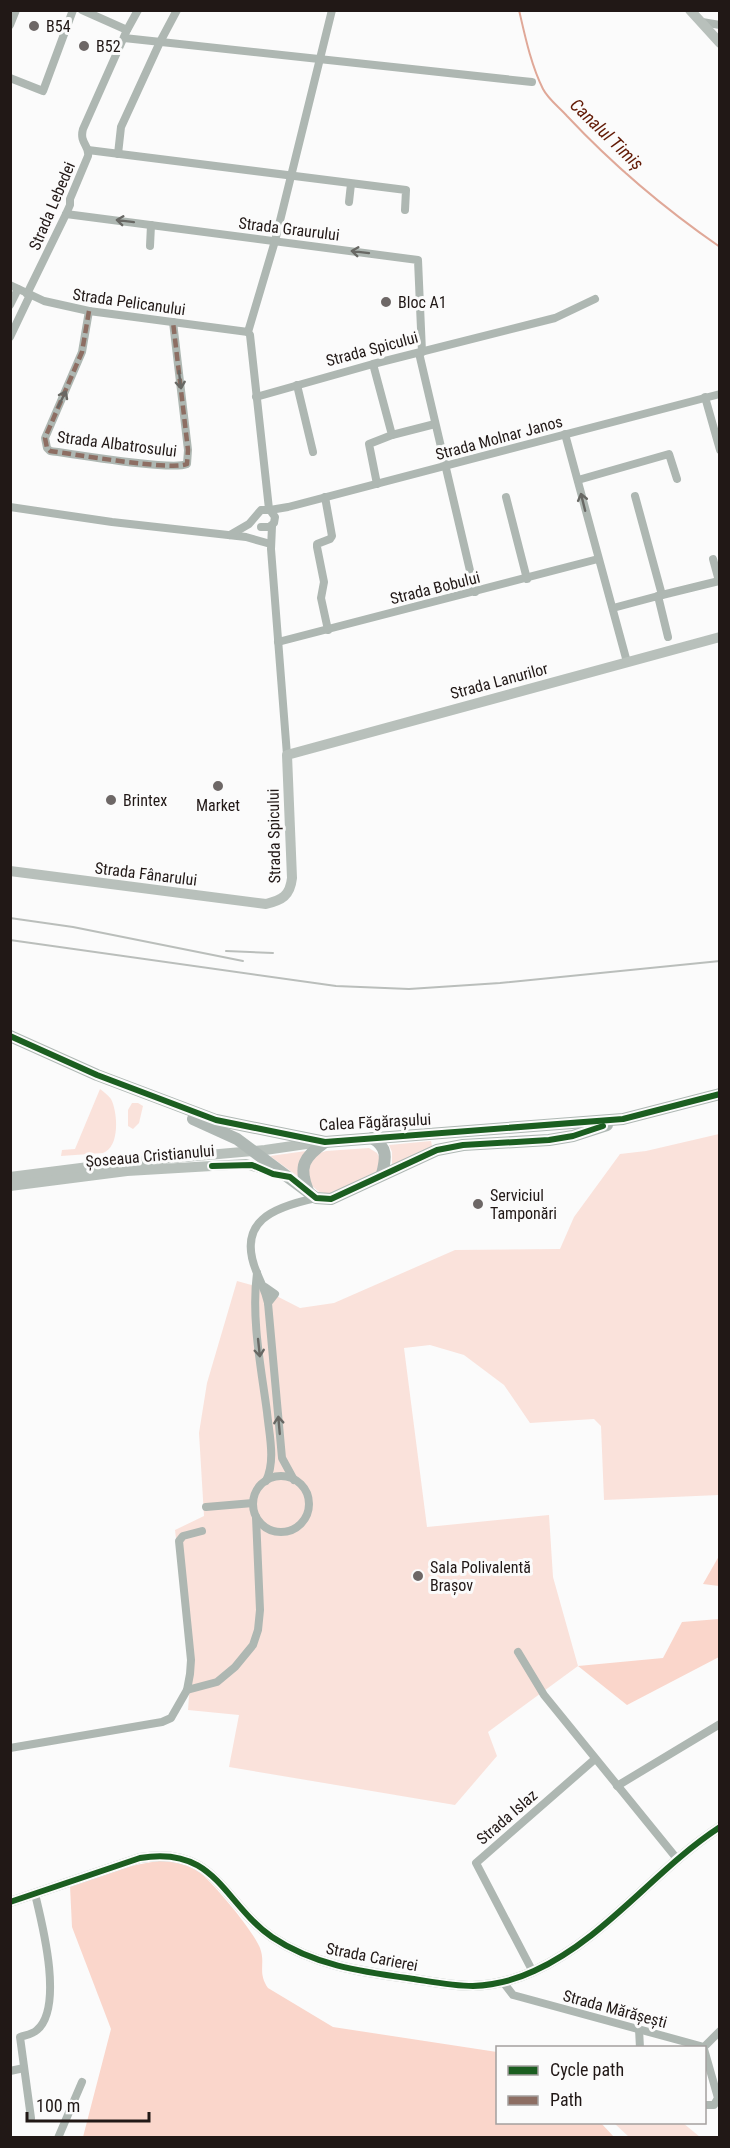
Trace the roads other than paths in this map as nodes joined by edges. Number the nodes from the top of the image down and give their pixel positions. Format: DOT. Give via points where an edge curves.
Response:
graph roads {
  1 [pos="16,10"];
  2 [pos="73,10"];
  3 [pos="82,10"];
  4 [pos="138,10"];
  5 [pos="177,10"];
  6 [pos="332,10"];
  7 [pos="690,10"];
  8 [pos="702,22"];
  9 [pos="10,25"];
  10 [pos="720,25"];
  11 [pos="125,34"];
  12 [pos="160,42"];
  13 [pos="720,42"];
  14 [pos="320,59"];
  15 [pos="10,78"];
  16 [pos="532,82"];
  17 [pos="88,150"];
  18 [pos="118,154"];
  19 [pos="292,177"];
  20 [pos="351,184"];
  21 [pos="349,202"];
  22 [pos="405,210"];
  23 [pos="66,214"];
  24 [pos="152,225"];
  25 [pos="275,241"];
  26 [pos="150,246"];
  27 [pos="14,287"];
  28 [pos="28,294"];
  29 [pos="595,299"];
  30 [pos="10,306"];
  31 [pos="88,311"];
  32 [pos="173,322"];
  33 [pos="248,332"];
  34 [pos="10,337"];
  35 [pos="421,352"];
  36 [pos="373,364"];
  37 [pos="297,385"];
  38 [pos="720,393"];
  39 [pos="256,397"];
  40 [pos="705,397"];
  41 [pos="435,424"];
  42 [pos="565,434"];
  43 [pos="392,435"];
  44 [pos="720,450"];
  45 [pos="313,452"];
  46 [pos="444,466"];
  47 [pos="677,479"];
  48 [pos="578,480"];
  49 [pos="377,483"];
  50 [pos="635,496"];
  51 [pos="325,497"];
  52 [pos="506,497"];
  53 [pos="10,507"];
  54 [pos="285,508"];
  55 [pos="265,509"];
  56 [pos="273,523"];
  57 [pos="262,527"];
  58 [pos="228,535"];
  59 [pos="246,537"];
  60 [pos="269,546"];
  61 [pos="598,559"];
  62 [pos="713,559"];
  63 [pos="527,579"];
  64 [pos="475,592"];
  65 [pos="660,596"];
  66 [pos="613,608"];
  67 [pos="327,630"];
  68 [pos="668,637"];
  69 [pos="720,637"];
  70 [pos="278,642"];
  71 [pos="627,662"];
  72 [pos="287,755"];
  73 [pos="10,871"];
  74 [pos="277,902"];
  75 [pos="10,1036"];
  76 [pos="120,1084"];
  77 [pos="720,1094"];
  78 [pos="623,1119"];
  79 [pos="372,1138"];
  80 [pos="325,1142"];
  81 [pos="256,1151"];
  82 [pos="382,1174"];
  83 [pos="10,1177"];
  84 [pos="290,1177"];
  85 [pos="10,1186"];
  86 [pos="312,1195"];
  87 [pos="257,1273"];
  88 [pos="265,1287"];
  89 [pos="268,1304"];
  90 [pos="294,1480"];
  91 [pos="266,1481"];
  92 [pos="253,1503"];
  93 [pos="206,1507"];
  94 [pos="256,1517"];
  95 [pos="264,1527"];
  96 [pos="202,1531"];
  97 [pos="256,1539"];
  98 [pos="518,1653"];
  99 [pos="186,1690"];
  100 [pos="720,1724"];
  101 [pos="10,1748"];
  102 [pos="595,1760"];
  103 [pos="617,1786"];
  104 [pos="720,1827"];
  105 [pos="678,1860"];
  106 [pos="35,1894"];
  107 [pos="10,1902"];
  108 [pos="532,1972"];
  109 [pos="503,1982"];
  110 [pos="639,2030"];
  111 [pos="720,2031"];
  112 [pos="640,2046"];
  113 [pos="697,2046"];
  114 [pos="706,2046"];
  115 [pos="706,2055"];
  116 [pos="24,2068"];
  117 [pos="10,2071"];
  118 [pos="82,2082"];
  119 [pos="706,2105"];
  120 [pos="31,2118"];
  121 [pos="58,2138"];
  1 -- 9 [label="street"];
  2 -- 15 [label="street" via="43,91"];
  3 -- 11 [label="street"];
  4 -- 11 [label="street, Strada Lebedei"];
  5 -- 12 [label="street"];
  6 -- 14 [label="street"];
  7 -- 8 [label="street"];
  8 -- 10 [label="street"];
  8 -- 13 [label="street"];
  11 -- 12 [label="street"];
  11 -- 17 [label="street, Strada Lebedei" via="83,129 82,141"];
  12 -- 14 [label="street"];
  12 -- 18 [label="street" via="121,127"];
  14 -- 16 [label="street"];
  14 -- 19 [label="street"];
  17 -- 18 [label="street"];
  17 -- 23 [label="street, Strada Lebedei"];
  18 -- 19 [label="street"];
  19 -- 20 [label="street"];
  19 -- 25 [label="street"];
  20 -- 21 [label="street"];
  20 -- 22 [label="street" via="406,190"];
  24 -- 23 [label="street, Strada Graurului, one-way"];
  23 -- 28 [label="street, Strada Lebedei"];
  24 -- 25 [label="street, Strada Graurului"];
  24 -- 26 [label="street"];
  25 -- 33 [label="street"];
  35 -- 25 [label="street, Strada Graurului, one-way" via="418,260"];
  27 -- 28 [label="street, Strada Pelicanului"];
  27 -- 30 [label="street"];
  28 -- 31 [label="street, Strada Pelicanului"];
  28 -- 34 [label="street, Strada Lebedei"];
  29 -- 35 [label="street, Strada Spicului" via="555,318"];
  31 -- 32 [label="street, Strada Pelicanului"];
  32 -- 31 [label="street, Strada Albatrosului, one-way" via="187,464 143,463 50,451 45,438 82,352"];
  32 -- 33 [label="street, Strada Pelicanului"];
  33 -- 39 [label="street"];
  35 -- 36 [label="street, Strada Spicului"];
  35 -- 41 [label="street, Strada Graurului"];
  36 -- 37 [label="street, Strada Spicului"];
  36 -- 43 [label="street"];
  37 -- 39 [label="street, Strada Spicului"];
  37 -- 45 [label="street"];
  38 -- 40 [label="street, Strada Molnar Janos"];
  39 -- 55 [label="street"];
  40 -- 42 [label="street, Strada Molnar Janos"];
  40 -- 44 [label="street"];
  41 -- 43 [label="street"];
  41 -- 46 [label="street, Strada Graurului"];
  42 -- 46 [label="street, Strada Molnar Janos"];
  42 -- 48 [label="street"];
  43 -- 49 [label="street" via="369,446"];
  46 -- 49 [label="street, Strada Molnar Janos"];
  46 -- 64 [label="street, Strada Graurului"];
  47 -- 48 [label="street" via="669,454"];
  61 -- 48 [label="street, one-way"];
  49 -- 51 [label="street, Strada Molnar Janos"];
  50 -- 65 [label="street"];
  51 -- 54 [label="street, Strada Molnar Janos"];
  51 -- 67 [label="street" via="332,536 317,547"];
  52 -- 63 [label="street"];
  53 -- 58 [label="street"];
  54 -- 55 [label="street, Strada Molnar Janos"];
  54 -- 56 [label="street"];
  55 -- 56 [label="street" via="274,514"];
  55 -- 57 [label="street, Strada Spicului" via="257,523"];
  55 -- 58 [label="street"];
  56 -- 57 [label="street"];
  56 -- 60 [label="street, Strada Spicului"];
  57 -- 59 [label="street"];
  57 -- 60 [label="street, Strada Spicului"];
  58 -- 59 [label="street"];
  59 -- 60 [label="street"];
  60 -- 70 [label="street, Strada Spicului"];
  61 -- 63 [label="street, Strada Bobului"];
  61 -- 66 [label="street"];
  62 -- 65 [label="street" via="719,581"];
  63 -- 64 [label="street, Strada Bobului"];
  64 -- 67 [label="street, Strada Bobului"];
  65 -- 66 [label="street"];
  65 -- 68 [label="street"];
  66 -- 71 [label="street"];
  67 -- 70 [label="street, Strada Bobului"];
  69 -- 71 [label="street, Strada Lanurilor"];
  70 -- 72 [label="street, Strada Spicului"];
  71 -- 72 [label="street, Strada Lanurilor"];
  72 -- 74 [label="street, Strada Spicului" via="292,878 290,892"];
  73 -- 74 [label="street, Strada Fânarului" via="266,904"];
  75 -- 76 [label="main road, Calea Făgărașului"];
  76 -- 80 [label="main road, Calea Făgărașului" via="216,1120"];
  76 -- 81 [label="main road, Calea Făgărașului" via="130,1093"];
  77 -- 78 [label="main road, Calea Făgărașului"];
  78 -- 79 [label="main road, Calea Făgărașului"];
  78 -- 82 [label="main road" via="549,1140 450,1147"];
  79 -- 80 [label="main road, Calea Făgărașului"];
  79 -- 82 [label="main road" via="385,1152"];
  80 -- 81 [label="street, Șoseaua Cristianului"];
  80 -- 86 [label="main road" via="305,1161 303,1176"];
  81 -- 83 [label="street, Șoseaua Cristianului"];
  81 -- 84 [label="main road, Calea Făgărașului"];
  82 -- 86 [label="main road" via="331,1198"];
  84 -- 85 [label="street, Șoseaua Cristianului" via="246,1164 127,1171"];
  84 -- 86 [label="main road, Calea Făgărașului"];
  86 -- 87 [label="street" via="272,1211 256,1226 251,1246"];
  87 -- 88 [label="street"];
  87 -- 91 [label="street, one-way" via="256,1322 271,1456"];
  88 -- 89 [label="street"];
  88 -- 89 [label="street" via="275,1294"];
  90 -- 89 [label="street, one-way" via="282,1458"];
  90 -- 91 [label="street" via="274,1477"];
  90 -- 95 [label="street" via="309,1501 305,1519 290,1531"];
  91 -- 92 [label="street"];
  92 -- 93 [label="street"];
  92 -- 94 [label="street"];
  94 -- 95 [label="street"];
  94 -- 97 [label="street"];
  95 -- 97 [label="street"];
  96 -- 99 [label="street" via="179,1541 191,1660"];
  97 -- 99 [label="street" via="260,1610 253,1645 218,1682"];
  98 -- 102 [label="street" via="544,1695"];
  99 -- 101 [label="street" via="171,1718 162,1722"];
  100 -- 103 [label="street"];
  102 -- 103 [label="street"];
  102 -- 108 [label="street, Strada Islaz" via="476,1863"];
  103 -- 105 [label="street"];
  104 -- 105 [label="street, Strada Carierei"];
  105 -- 108 [label="street, Strada Carierei" via="588,1938"];
  106 -- 107 [label="street, Strada Carierei"];
  106 -- 109 [label="street, Strada Carierei" via="140,1858 181,1859 214,1876 269,1935 315,1959 369,1972 458,1985"];
  106 -- 116 [label="street" via="48,1951 50,1981 43,2022 38,2030 20,2037"];
  108 -- 109 [label="street, Strada Carierei"];
  109 -- 110 [label="street, Strada Mărășești" via="513,1995"];
  110 -- 112 [label="street"];
  110 -- 113 [label="street, Strada Mărășești"];
  111 -- 114 [label="street"];
  115 -- 119 [label="street" via="718,2098 714,2105"];
  116 -- 117 [label="street"];
  116 -- 120 [label="street"];
  118 -- 121 [label="street"];
}
